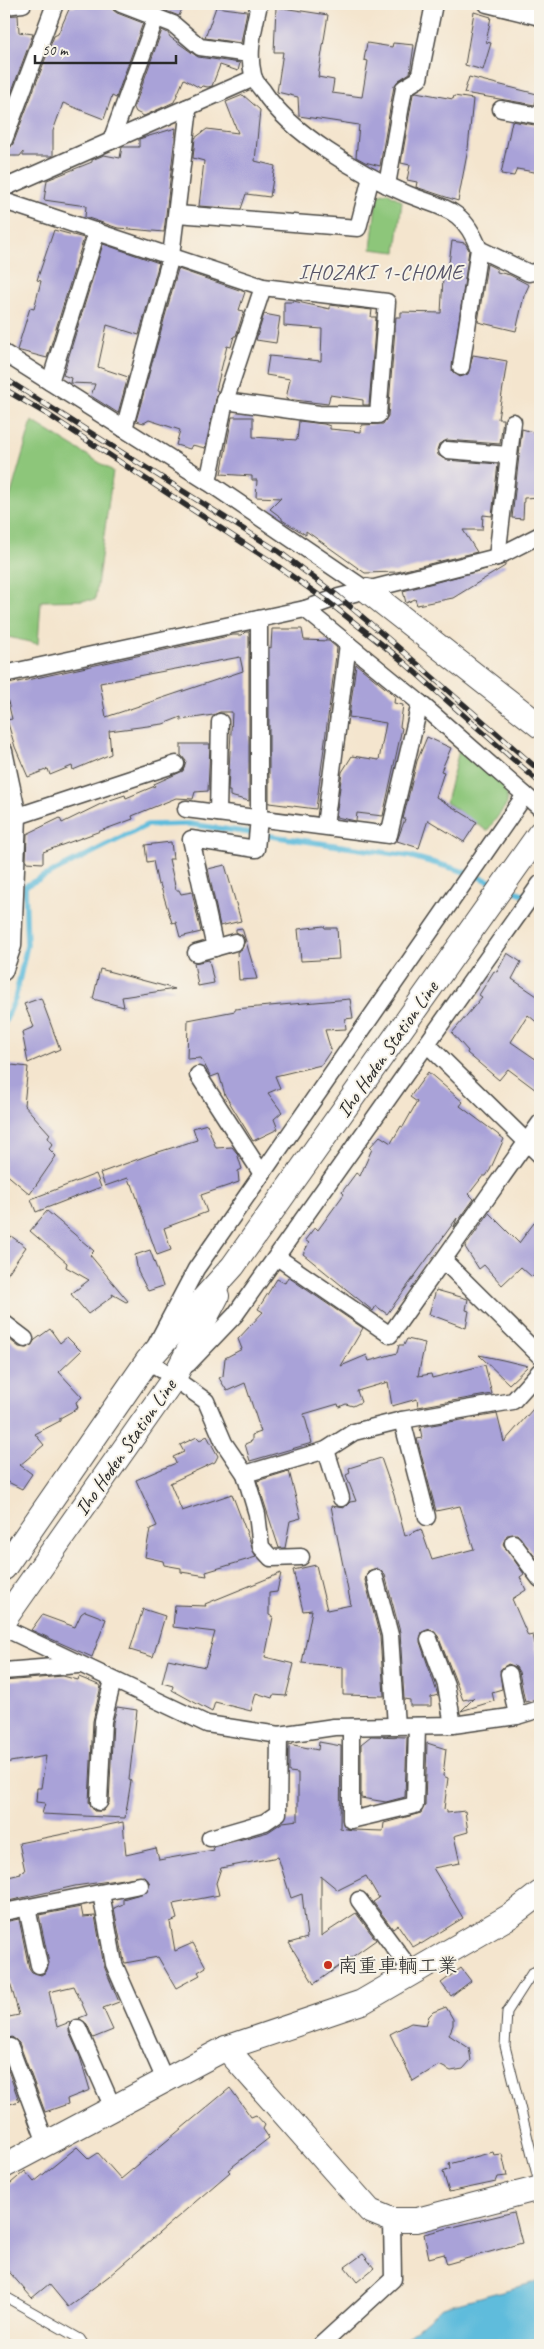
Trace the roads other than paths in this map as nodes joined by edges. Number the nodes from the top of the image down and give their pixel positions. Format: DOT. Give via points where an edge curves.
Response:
graph roads {
  1 [pos="23,4"];
  2 [pos="55,4"];
  3 [pos="121,4"];
  4 [pos="259,4"];
  5 [pos="434,4"];
  6 [pos="487,4"];
  7 [pos="4,6"];
  8 [pos="156,17"];
  9 [pos="540,17"];
  10 [pos="249,54"];
  11 [pos="254,78"];
  12 [pos="186,108"];
  13 [pos="501,109"];
  14 [pos="540,116"];
  15 [pos="5,130"];
  16 [pos="111,141"];
  17 [pos="371,178"];
  18 [pos="387,185"];
  19 [pos="4,188"];
  20 [pos="4,201"];
  21 [pos="176,214"];
  22 [pos="97,231"];
  23 [pos="480,248"];
  24 [pos="171,256"];
  25 [pos="540,270"];
  26 [pos="263,287"];
  27 [pos="4,353"];
  28 [pos="461,367"];
  29 [pos="50,382"];
  30 [pos="225,401"];
  31 [pos="512,422"];
  32 [pos="124,429"];
  33 [pos="447,450"];
  34 [pos="508,455"];
  35 [pos="208,482"];
  36 [pos="540,535"];
  37 [pos="497,557"];
  38 [pos="368,591"];
  39 [pos="305,609"];
  40 [pos="259,619"];
  41 [pos="348,644"];
  42 [pos="4,674"];
  43 [pos="420,703"];
  44 [pos="220,722"];
  45 [pos="540,726"];
  46 [pos="4,751"];
  47 [pos="176,764"];
  48 [pos="525,794"];
  49 [pos="540,808"];
  50 [pos="186,809"];
  51 [pos="218,813"];
  52 [pos="259,818"];
  53 [pos="13,825"];
  54 [pos="325,826"];
  55 [pos="540,833"];
  56 [pos="540,884"];
  57 [pos="236,942"];
  58 [pos="214,948"];
  59 [pos="196,953"];
  60 [pos="4,972"];
  61 [pos="428,1045"];
  62 [pos="198,1076"];
  63 [pos="540,1123"];
  64 [pos="527,1142"];
  65 [pos="540,1156"];
  66 [pos="262,1174"];
  67 [pos="277,1256"];
  68 [pos="444,1261"];
  69 [pos="233,1266"];
  70 [pos="4,1323"];
  71 [pos="25,1339"];
  72 [pos="540,1356"];
  73 [pos="148,1360"];
  74 [pos="540,1371"];
  75 [pos="174,1378"];
  76 [pos="402,1420"];
  77 [pos="326,1450"];
  78 [pos="244,1474"];
  79 [pos="341,1498"];
  80 [pos="427,1516"];
  81 [pos="513,1544"];
  82 [pos="301,1557"];
  83 [pos="4,1568"];
  84 [pos="375,1578"];
  85 [pos="540,1579"];
  86 [pos="4,1620"];
  87 [pos="4,1628"];
  88 [pos="429,1639"];
  89 [pos="80,1665"];
  90 [pos="4,1671"];
  91 [pos="509,1674"];
  92 [pos="114,1680"];
  93 [pos="540,1710"];
  94 [pos="518,1716"];
  95 [pos="453,1725"];
  96 [pos="396,1726"];
  97 [pos="417,1726"];
  98 [pos="351,1727"];
  99 [pos="279,1736"];
  100 [pos="99,1802"];
  101 [pos="210,1838"];
  102 [pos="140,1885"];
  103 [pos="100,1893"];
  104 [pos="540,1894"];
  105 [pos="359,1900"];
  106 [pos="27,1908"];
  107 [pos="4,1912"];
  108 [pos="38,1965"];
  109 [pos="540,1969"];
  110 [pos="412,1973"];
  111 [pos="78,2028"];
  112 [pos="10,2047"];
  113 [pos="226,2048"];
  114 [pos="165,2080"];
  115 [pos="113,2108"];
  116 [pos="46,2143"];
  117 [pos="5,2163"];
  118 [pos="540,2188"];
  119 [pos="392,2220"];
  120 [pos="4,2296"];
  121 [pos="84,2345"];
  122 [pos="321,2345"];
  1 -- 7 [label="street"];
  2 -- 15 [label="street"];
  3 -- 8 [label="street"];
  4 -- 10 [label="street"];
  5 -- 18 [label="street" via="419,79 404,88"];
  6 -- 9 [label="street"];
  8 -- 10 [label="street" via="173,24 200,46"];
  8 -- 16 [label="street"];
  10 -- 11 [label="street"];
  11 -- 12 [label="street"];
  11 -- 17 [label="street" via="272,106 292,126"];
  12 -- 16 [label="street"];
  12 -- 21 [label="street" via="188,116"];
  13 -- 14 [label="street"];
  16 -- 19 [label="street"];
  17 -- 18 [label="street"];
  17 -- 21 [label="street" via="358,228"];
  18 -- 23 [label="street" via="458,215"];
  20 -- 22 [label="street"];
  21 -- 24 [label="street"];
  22 -- 24 [label="street"];
  22 -- 29 [label="street"];
  23 -- 25 [label="street" via="529,273"];
  23 -- 28 [label="street"];
  24 -- 26 [label="street"];
  24 -- 32 [label="street"];
  26 -- 30 [label="street"];
  26 -- 30 [label="street" via="387,302 378,415 319,414"];
  27 -- 29 [label="street"];
  29 -- 32 [label="street"];
  30 -- 35 [label="street"];
  31 -- 34 [label="street"];
  32 -- 35 [label="street"];
  33 -- 34 [label="street"];
  34 -- 37 [label="street"];
  35 -- 38 [label="street"];
  36 -- 37 [label="street"];
  37 -- 38 [label="street"];
  38 -- 39 [label="street"];
  38 -- 45 [label="main road"];
  39 -- 40 [label="street"];
  39 -- 41 [label="street"];
  40 -- 42 [label="street"];
  40 -- 52 [label="street"];
  41 -- 43 [label="street"];
  41 -- 54 [label="street"];
  43 -- 48 [label="street"];
  43 -- 54 [label="street" via="389,835"];
  44 -- 51 [label="street"];
  46 -- 53 [label="street"];
  47 -- 53 [label="street"];
  48 -- 49 [label="street"];
  48 -- 66 [label="street"];
  50 -- 51 [label="street"];
  51 -- 52 [label="street"];
  52 -- 54 [label="street"];
  52 -- 58 [label="street" via="256,849 191,839"];
  53 -- 60 [label="street" via="13,946"];
  55 -- 69 [label="main road, Iho Hoden Station Line"];
  56 -- 61 [label="street"];
  57 -- 58 [label="street"];
  58 -- 59 [label="street"];
  61 -- 64 [label="street"];
  61 -- 67 [label="street"];
  62 -- 66 [label="street"];
  63 -- 64 [label="street"];
  64 -- 65 [label="street"];
  64 -- 68 [label="street"];
  66 -- 73 [label="street" via="196,1269"];
  67 -- 68 [label="street" via="390,1335"];
  67 -- 75 [label="street" via="236,1315"];
  68 -- 72 [label="street"];
  69 -- 73 [label="main road, Iho Hoden Station Line"];
  69 -- 75 [label="main road, Iho Hoden Station Line"];
  70 -- 71 [label="street"];
  73 -- 75 [label="street"];
  73 -- 83 [label="main road, Iho Hoden Station Line"];
  74 -- 76 [label="street" via="513,1401"];
  75 -- 78 [label="street" via="206,1401 224,1443"];
  75 -- 86 [label="main road, Iho Hoden Station Line"];
  76 -- 77 [label="street" via="354,1432"];
  76 -- 80 [label="street"];
  77 -- 78 [label="street"];
  77 -- 79 [label="street"];
  78 -- 82 [label="street" via="257,1514 261,1547 271,1558"];
  81 -- 85 [label="street"];
  84 -- 96 [label="street" via="378,1619 390,1635"];
  87 -- 89 [label="street"];
  88 -- 95 [label="street" via="446,1685"];
  89 -- 90 [label="street"];
  89 -- 92 [label="street"];
  91 -- 94 [label="street"];
  92 -- 99 [label="street" via="207,1724"];
  92 -- 100 [label="street" via="103,1721"];
  93 -- 94 [label="street"];
  94 -- 95 [label="street"];
  95 -- 97 [label="street"];
  96 -- 97 [label="street"];
  96 -- 98 [label="street"];
  97 -- 98 [label="street" via="415,1805 351,1820"];
  98 -- 99 [label="street"];
  99 -- 101 [label="street" via="278,1812 265,1822"];
  102 -- 103 [label="street"];
  103 -- 106 [label="street"];
  103 -- 114 [label="street" via="114,1964"];
  104 -- 110 [label="main road" via="510,1916"];
  105 -- 110 [label="street"];
  106 -- 107 [label="street"];
  106 -- 108 [label="street"];
  109 -- 118 [label="lane" via="532,1973 507,2012 504,2046"];
  110 -- 113 [label="main road" via="362,2002"];
  111 -- 115 [label="street"];
  112 -- 116 [label="street"];
  113 -- 114 [label="main road"];
  113 -- 119 [label="main road" via="370,2211"];
  114 -- 115 [label="main road"];
  115 -- 116 [label="main road"];
  116 -- 117 [label="main road"];
  118 -- 119 [label="main road" via="417,2220"];
  119 -- 122 [label="street" via="393,2279"];
  120 -- 121 [label="lane" via="80,2339"];
}
